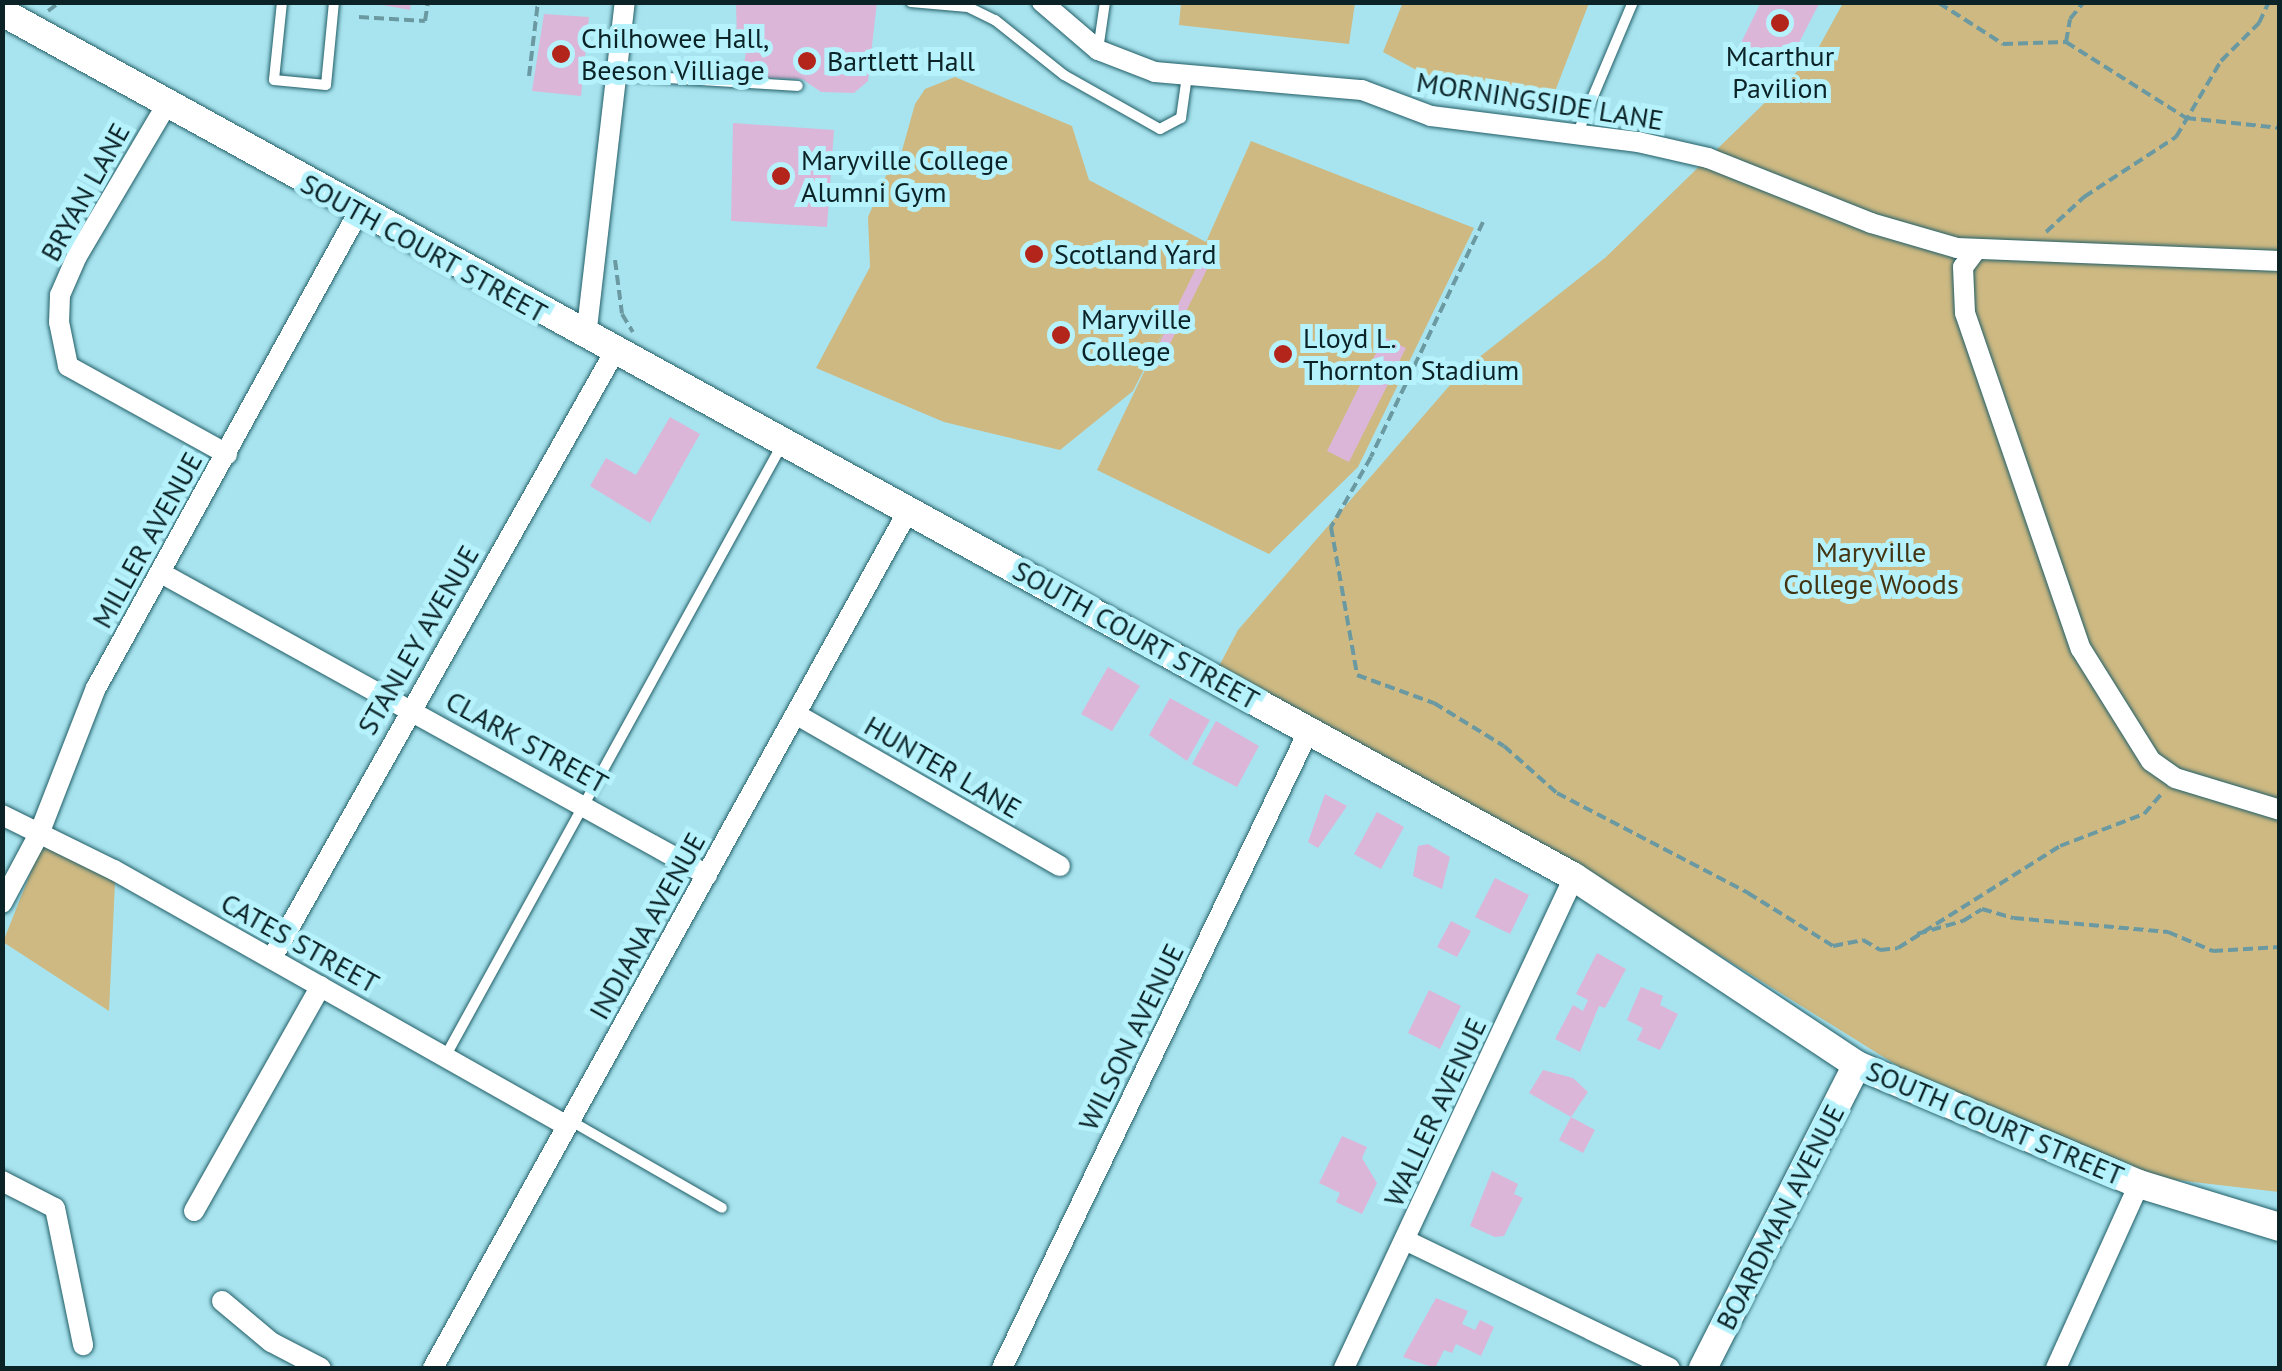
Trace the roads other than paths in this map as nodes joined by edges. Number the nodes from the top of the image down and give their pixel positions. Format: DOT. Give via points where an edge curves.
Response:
graph roads {
  1 [pos="282,2"];
  2 [pos="334,2"];
  3 [pos="624,2"];
  4 [pos="911,2"];
  5 [pos="1042,2"];
  6 [pos="1105,2"];
  7 [pos="1633,2"];
  8 [pos="14,12"];
  9 [pos="1098,50"];
  10 [pos="620,75"];
  11 [pos="1187,76"];
  12 [pos="798,86"];
  13 [pos="167,104"];
  14 [pos="1578,132"];
  15 [pos="358,212"];
  16 [pos="1976,250"];
  17 [pos="2280,262"];
  18 [pos="586,336"];
  19 [pos="623,355"];
  20 [pos="784,442"];
  21 [pos="227,454"];
  22 [pos="908,511"];
  23 [pos="161,573"];
  24 [pos="410,708"];
  25 [pos="798,716"];
  26 [pos="1308,730"];
  27 [pos="586,807"];
  28 [pos="2280,810"];
  29 [pos="2,815"];
  30 [pos="38,834"];
  31 [pos="1060,866"];
  32 [pos="707,875"];
  33 [pos="1574,878"];
  34 [pos="2,902"];
  35 [pos="272,958"];
  36 [pos="321,986"];
  37 [pos="445,1057"];
  38 [pos="1857,1065"];
  39 [pos="569,1123"];
  40 [pos="2,1181"];
  41 [pos="2139,1184"];
  42 [pos="722,1208"];
  43 [pos="194,1211"];
  44 [pos="2276,1222"];
  45 [pos="1406,1240"];
  46 [pos="222,1301"];
  47 [pos="83,1345"];
  48 [pos="437,1367"];
  49 [pos="321,1368"];
  50 [pos="1002,1368"];
  51 [pos="1344,1368"];
  52 [pos="1670,1368"];
  53 [pos="1702,1368"];
  54 [pos="2056,1368"];
  1 -- 2 [label="lane" via="274,80 326,86"];
  3 -- 10 [label="street"];
  4 -- 11 [label="lane" via="968,7 995,20 1064,76 1160,129 1182,118"];
  5 -- 9 [label="street, MORNINGSIDE LANE"];
  6 -- 9 [label="lane"];
  7 -- 14 [label="lane"];
  8 -- 13 [label="street, SOUTH COURT STREET"];
  9 -- 11 [label="street, MORNINGSIDE LANE" via="1155,72"];
  10 -- 12 [label="lane"];
  10 -- 18 [label="street"];
  11 -- 14 [label="street, MORNINGSIDE LANE" via="1362,90 1431,116"];
  13 -- 15 [label="street, SOUTH COURT STREET"];
  13 -- 21 [label="street, BRYAN LANE" via="77,256 60,295 59,322 68,366"];
  14 -- 16 [label="street, MORNINGSIDE LANE" via="1708,158 1912,238"];
  15 -- 18 [label="street, SOUTH COURT STREET"];
  15 -- 21 [label="street, MILLER AVENUE"];
  16 -- 17 [label="street, MORNINGSIDE LANE"];
  16 -- 28 [label="street" via="1963,267 1965,312 2019,455 2057,589 2116,712 2152,762 2175,778"];
  18 -- 19 [label="street, SOUTH COURT STREET"];
  19 -- 20 [label="street, SOUTH COURT STREET"];
  19 -- 24 [label="street, STANLEY AVENUE"];
  20 -- 22 [label="street, SOUTH COURT STREET"];
  20 -- 27 [label="lane"];
  21 -- 23 [label="street, MILLER AVENUE"];
  22 -- 25 [label="street, INDIANA AVENUE"];
  22 -- 26 [label="street, SOUTH COURT STREET"];
  23 -- 24 [label="street, CLARK STREET"];
  23 -- 30 [label="street, MILLER AVENUE" via="96,688"];
  24 -- 27 [label="street, CLARK STREET"];
  24 -- 35 [label="street, STANLEY AVENUE"];
  25 -- 31 [label="street, HUNTER LANE"];
  25 -- 32 [label="street, INDIANA AVENUE"];
  26 -- 33 [label="street, SOUTH COURT STREET"];
  26 -- 50 [label="street, WILSON AVENUE"];
  27 -- 32 [label="street, CLARK STREET"];
  27 -- 37 [label="lane"];
  29 -- 30 [label="street, CATES STREET"];
  30 -- 34 [label="street, MILLER AVENUE"];
  30 -- 35 [label="street, CATES STREET"];
  32 -- 39 [label="street, INDIANA AVENUE"];
  33 -- 38 [label="street, SOUTH COURT STREET"];
  33 -- 45 [label="street, WALLER AVENUE"];
  35 -- 36 [label="street, CATES STREET"];
  36 -- 37 [label="street, CATES STREET"];
  36 -- 43 [label="street"];
  37 -- 39 [label="street, CATES STREET"];
  38 -- 41 [label="street, SOUTH COURT STREET"];
  38 -- 53 [label="street, BOARDMAN AVENUE"];
  39 -- 42 [label="lane"];
  39 -- 48 [label="street, INDIANA AVENUE"];
  40 -- 47 [label="street" via="55,1208"];
  41 -- 44 [label="street, SOUTH COURT STREET"];
  41 -- 54 [label="street"];
  45 -- 51 [label="street, WALLER AVENUE"];
  45 -- 52 [label="street"];
  46 -- 49 [label="street" via="271,1342"];
}
